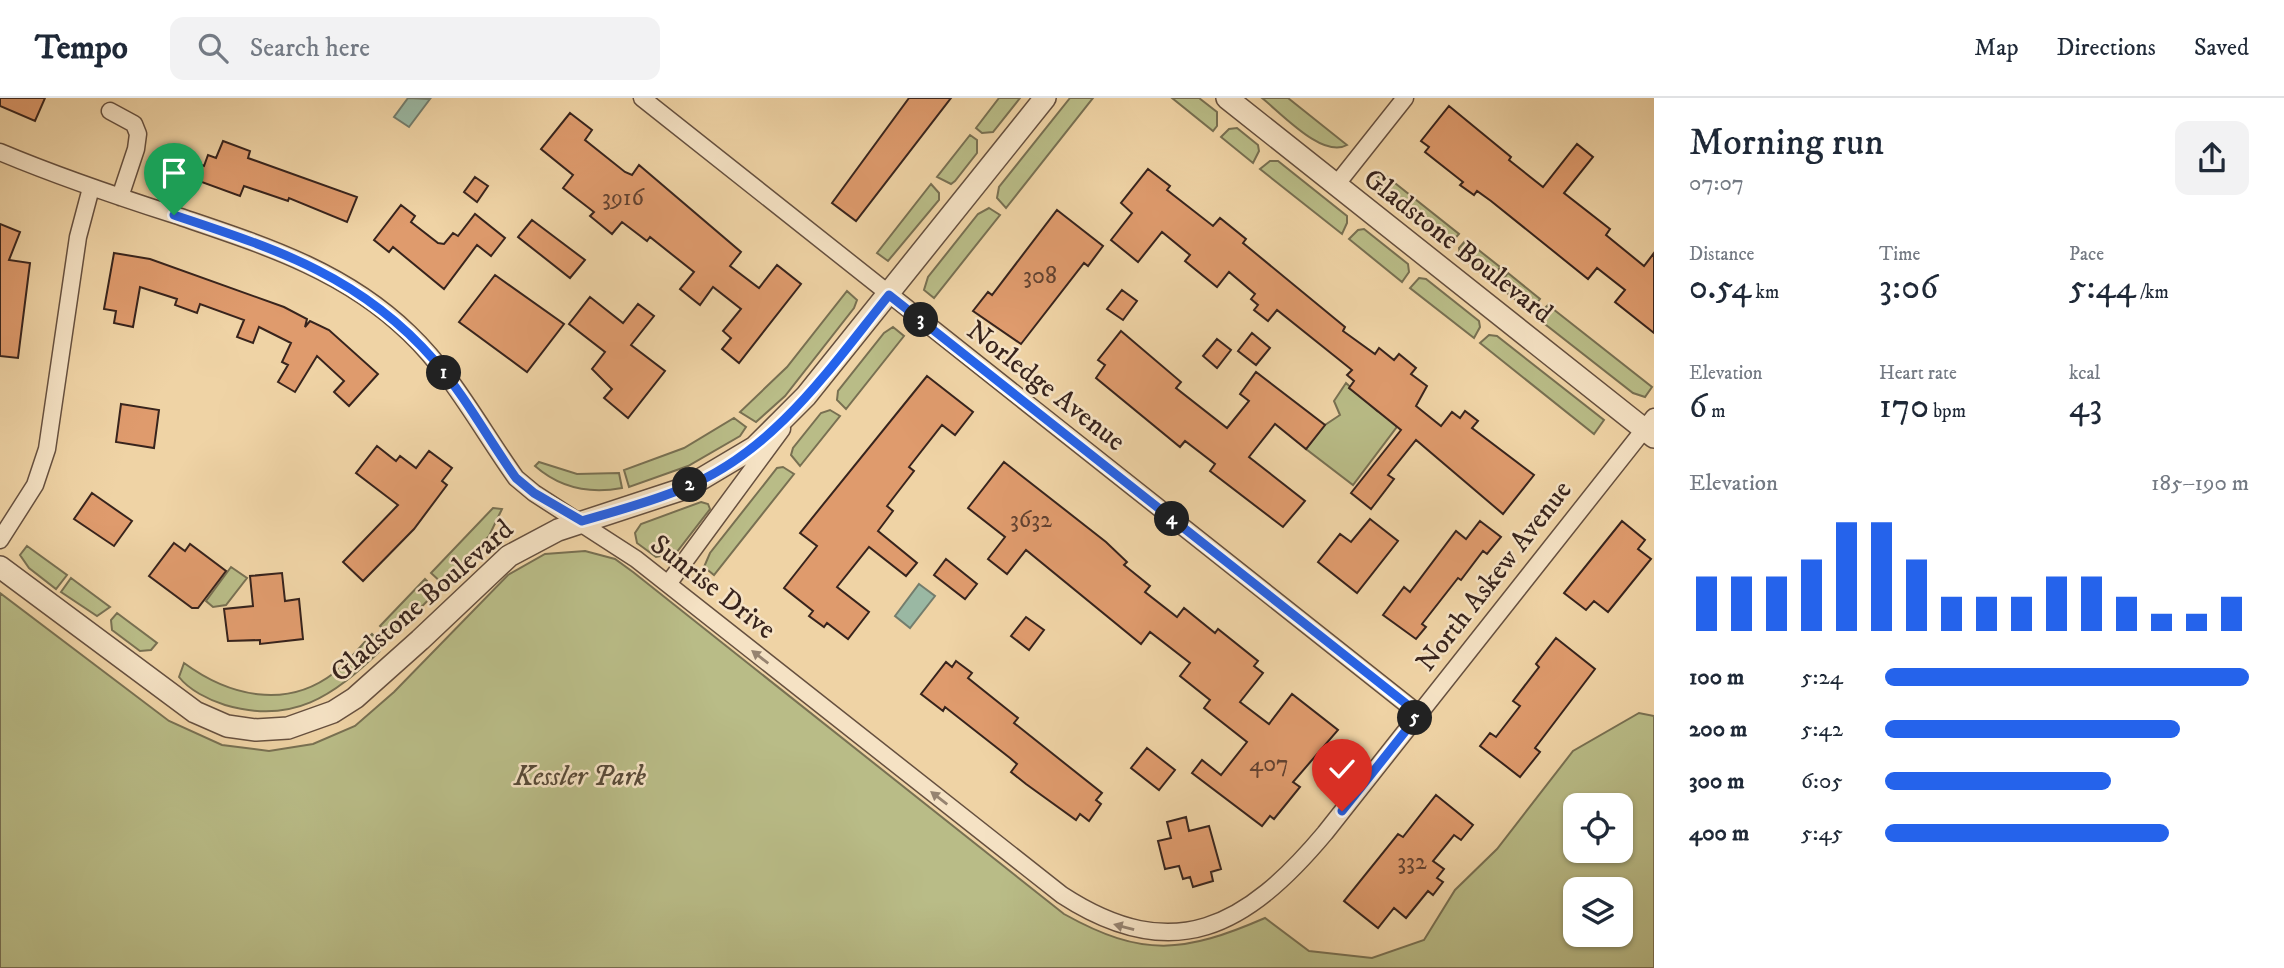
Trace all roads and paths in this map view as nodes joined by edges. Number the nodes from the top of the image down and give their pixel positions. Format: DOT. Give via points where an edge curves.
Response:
graph roads {
  1 [pos="642,98"];
  2 [pos="1045,98"];
  3 [pos="1227,98"];
  4 [pos="1405,98"];
  5 [pos="110,111"];
  6 [pos="0,152"];
  7 [pos="1336,185"];
  8 [pos="91,188"];
  9 [pos="120,197"];
  10 [pos="889,295"];
  11 [pos="806,396"];
  12 [pos="1651,428"];
  13 [pos="582,521"];
  14 [pos="0,540"];
  15 [pos="0,567"];
  16 [pos="668,584"];
  17 [pos="1419,714"];
  18 [pos="1192,930"];
  1 -- 10 [label="street, Norledge Avenue"];
  2 -- 10 [label="street, Gladstone Boulevard"];
  3 -- 7 [label="street, Gladstone Boulevard"];
  4 -- 7 [label="street"];
  5 -- 9 [label="street" via="134,124 138,134"];
  6 -- 8 [label="street, Sunrise Drive"];
  7 -- 12 [label="street, Gladstone Boulevard"];
  8 -- 9 [label="street, Sunrise Drive"];
  8 -- 14 [label="street" via="78,237 47,449 35,485"];
  9 -- 13 [label="street, Sunrise Drive" via="300,259 354,288 436,362 516,478"];
  10 -- 11 [label="street, Gladstone Boulevard"];
  10 -- 17 [label="street, Norledge Avenue"];
  11 -- 13 [label="street, Gladstone Boulevard" via="755,447 721,470 685,488"];
  11 -- 16 [label="street"];
  12 -- 17 [label="street, North Askew Avenue"];
  13 -- 15 [label="street, Gladstone Boulevard" via="534,540 509,556 355,698 313,721 288,728 227,726 195,712"];
  13 -- 16 [label="street, Sunrise Drive"];
  18 -- 16 [label="street, Sunrise Drive, one-way" via="1130,930 1081,908"];
  17 -- 18 [label="street, North Askew Avenue" via="1275,889 1246,911"];
}
